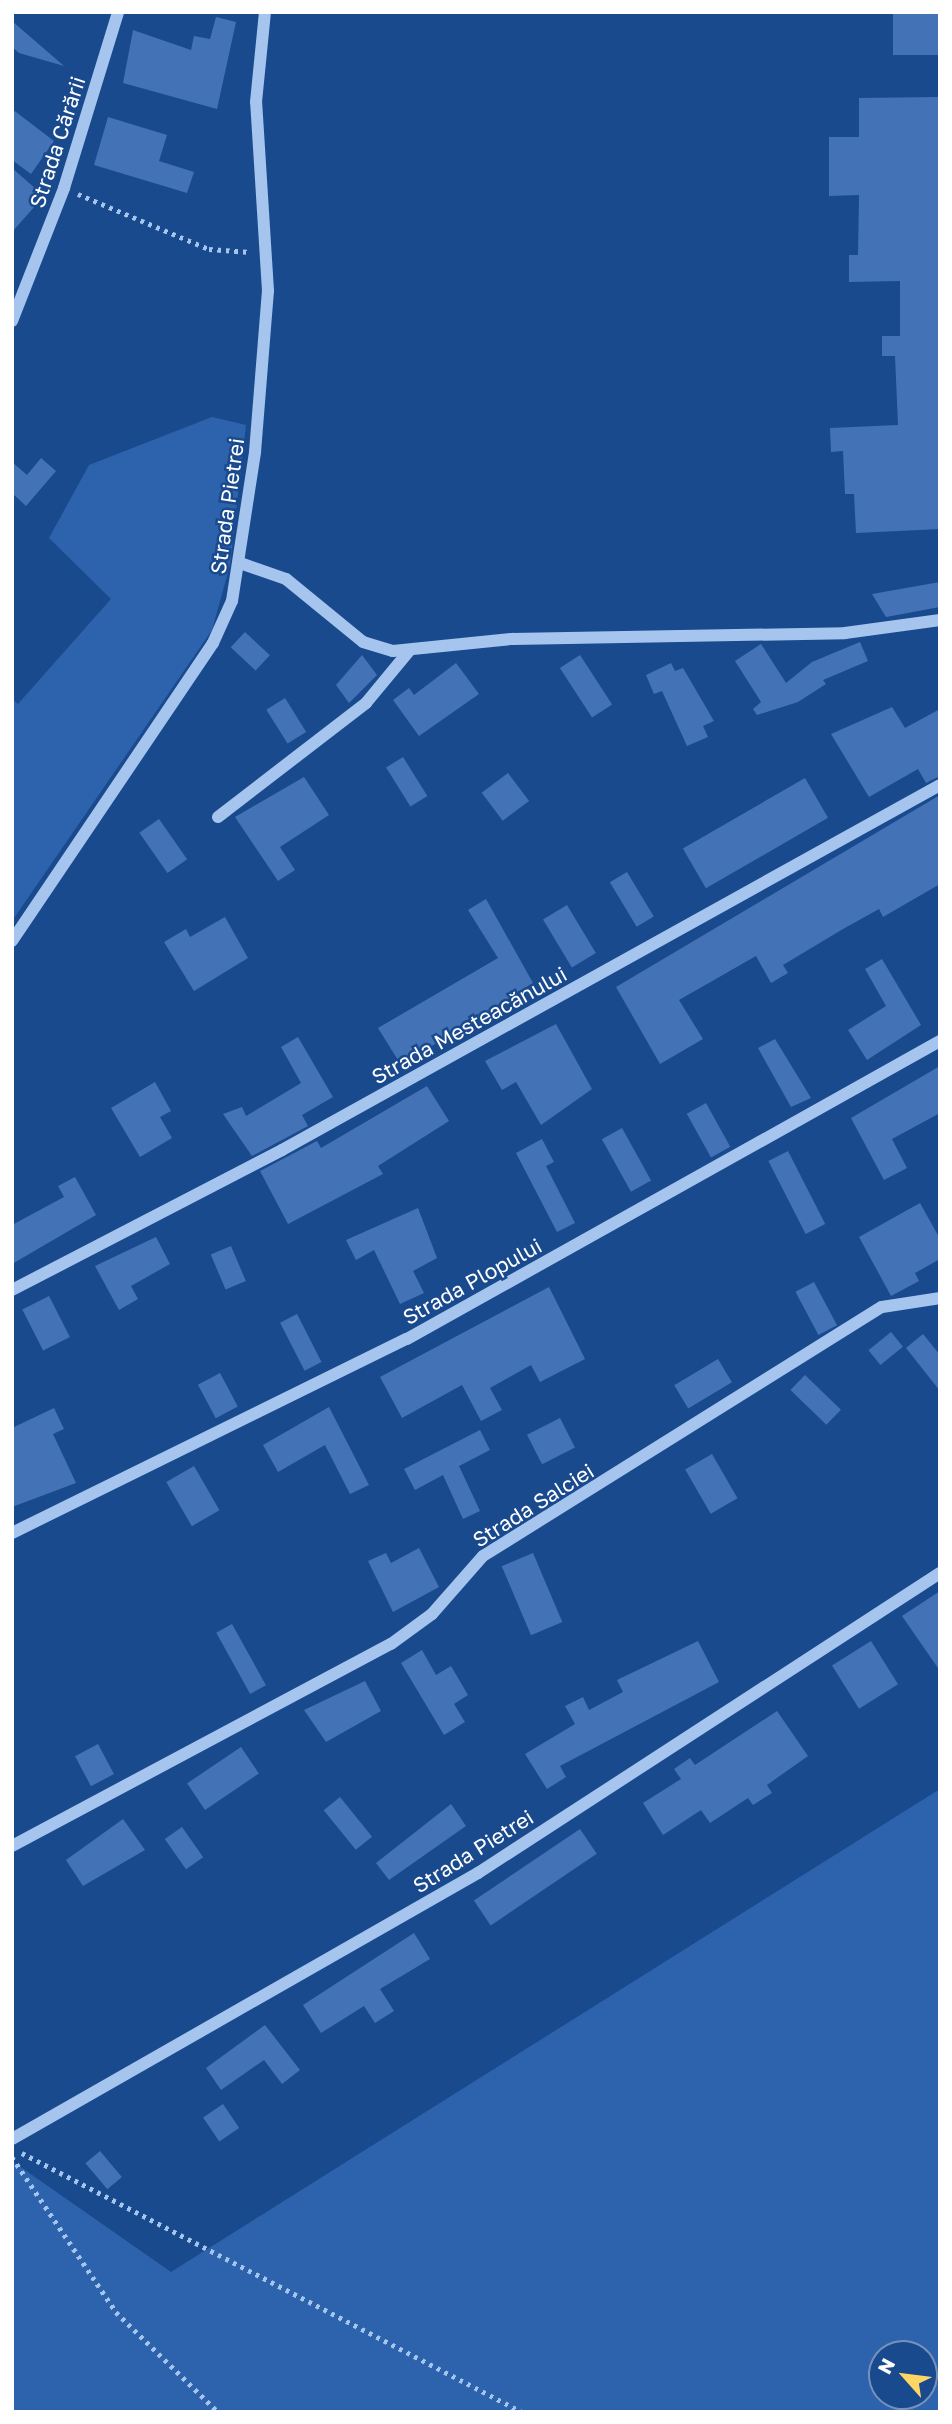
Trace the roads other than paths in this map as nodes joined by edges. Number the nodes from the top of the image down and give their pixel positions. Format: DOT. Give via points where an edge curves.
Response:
graph roads {
  1 [pos="118,12"];
  2 [pos="265,12"];
  3 [pos="12,321"];
  4 [pos="240,563"];
  5 [pos="940,620"];
  6 [pos="409,651"];
  7 [pos="940,785"];
  8 [pos="218,817"];
  9 [pos="12,941"];
  10 [pos="940,1041"];
  11 [pos="12,1290"];
  12 [pos="940,1298"];
  13 [pos="12,1533"];
  14 [pos="940,1573"];
  15 [pos="12,1846"];
  16 [pos="12,2139"];
  1 -- 3 [label="street, Strada Cărării" via="64,188"];
  2 -- 4 [label="street, Strada Pietrei" via="257,102 268,246 266,335"];
  4 -- 6 [label="street" via="293,583 363,642"];
  4 -- 9 [label="street, Strada Pietrei" via="213,643"];
  5 -- 6 [label="street" via="845,634 512,639"];
  6 -- 8 [label="street" via="366,703"];
  7 -- 11 [label="street, Strada Mesteacănului" via="282,1150"];
  10 -- 13 [label="street, Strada Plopului" via="407,1339"];
  12 -- 15 [label="street, Strada Salciei" via="882,1307 483,1556 432,1614 391,1644"];
  14 -- 16 [label="street, Strada Pietrei" via="478,1873"];
}
